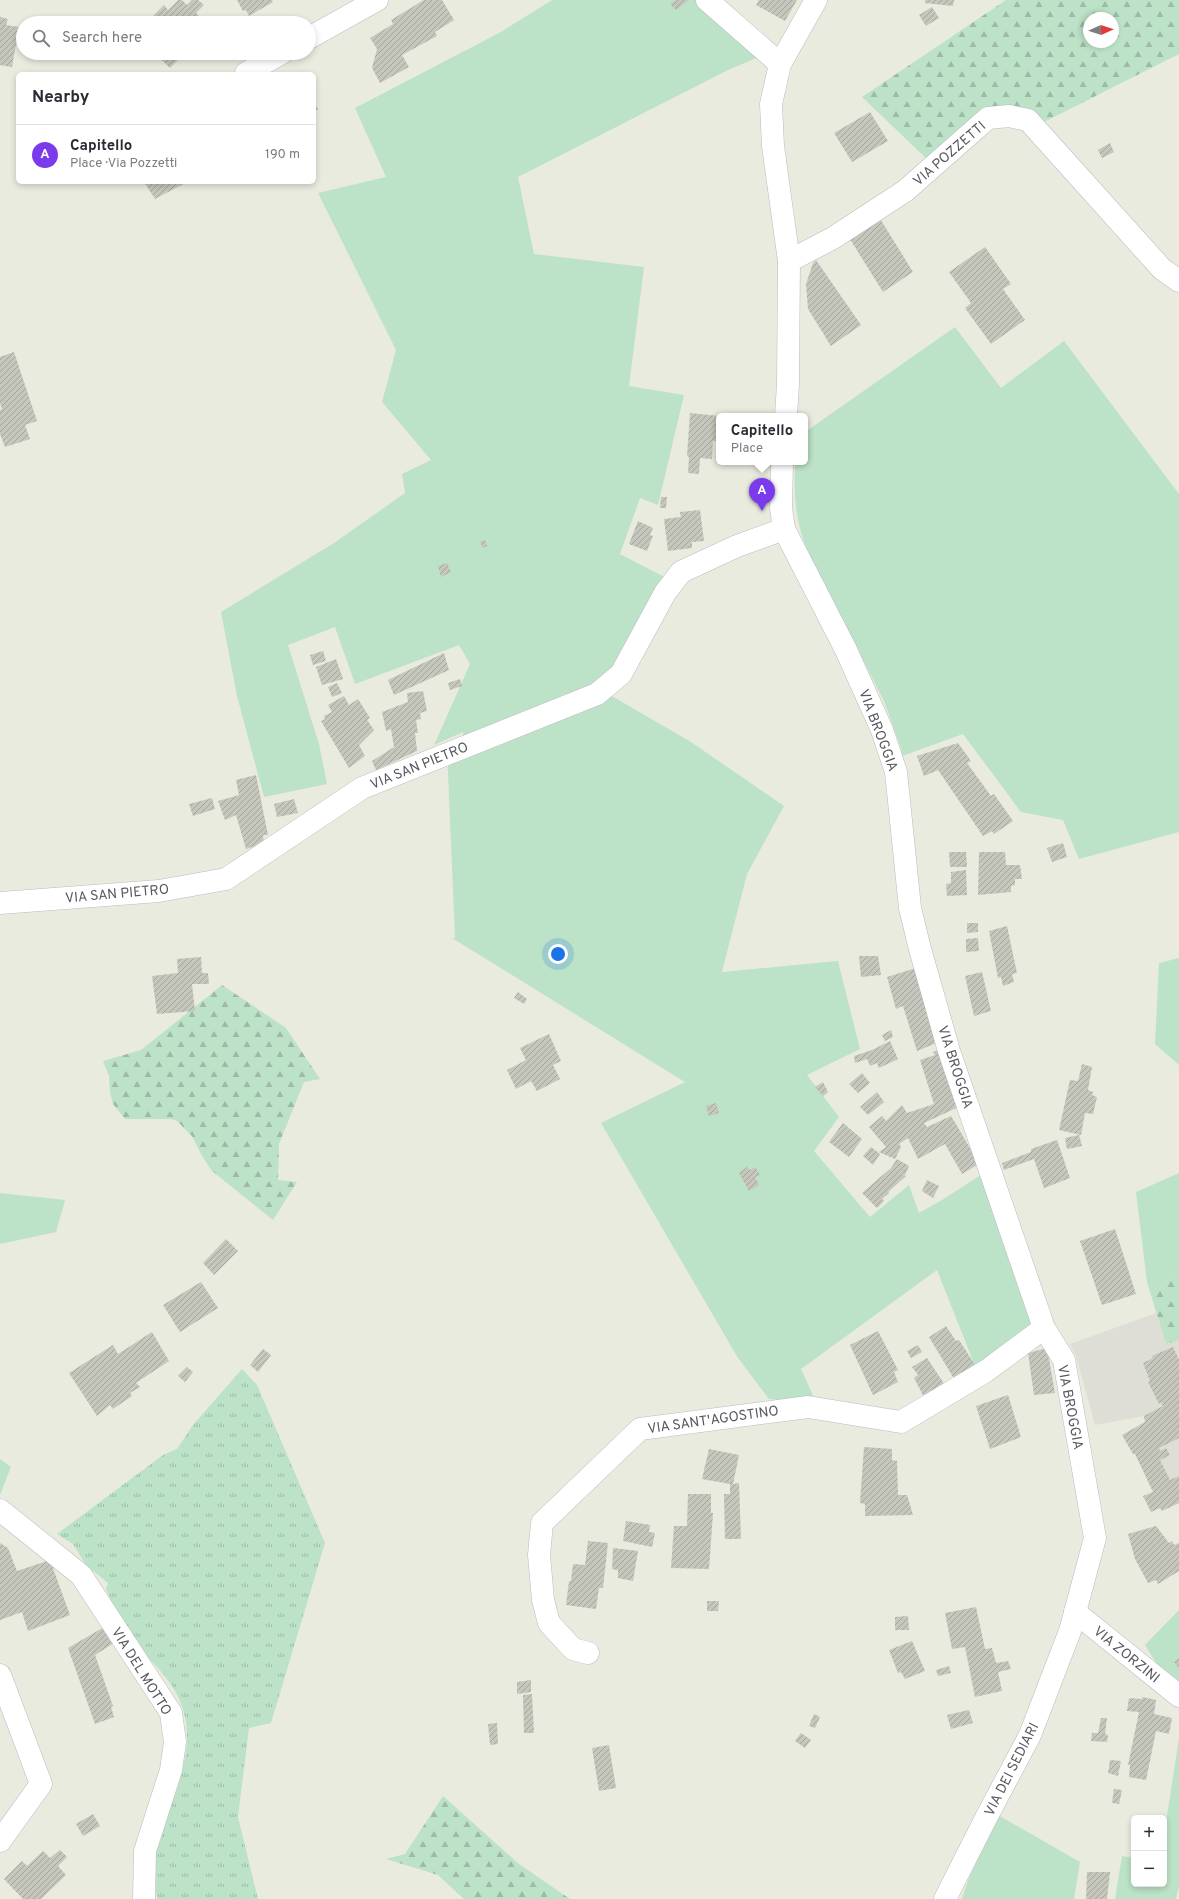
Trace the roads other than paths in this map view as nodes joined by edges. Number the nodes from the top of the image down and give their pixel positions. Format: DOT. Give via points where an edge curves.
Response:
graph roads {
  1 [pos="378,0"];
  2 [pos="707,0"];
  3 [pos="816,0"];
  4 [pos="316,34"];
  5 [pos="270,60"];
  6 [pos="780,64"];
  7 [pos="249,72"];
  8 [pos="789,261"];
  9 [pos="1179,282"];
  10 [pos="786,413"];
  11 [pos="782,465"];
  12 [pos="784,529"];
  13 [pos="0,903"];
  14 [pos="1044,1328"];
  15 [pos="0,1510"];
  16 [pos="1075,1612"];
  17 [pos="588,1653"];
  18 [pos="0,1675"];
  19 [pos="1179,1696"];
  20 [pos="0,1841"];
  21 [pos="144,1899"];
  22 [pos="945,1899"];
  1 -- 4 [label="street"];
  2 -- 6 [label="street"];
  3 -- 6 [label="street"];
  5 -- 7 [label="street"];
  6 -- 8 [label="street" via="771,104 773,146"];
  8 -- 9 [label="street, VIA POZZETTI" via="833,238 905,191 988,118 1009,116 1028,120 1162,269"];
  8 -- 10 [label="street"];
  11 -- 12 [label="street" via="781,508"];
  12 -- 13 [label="street, VIA SAN PIETRO" via="737,546 681,572 665,593 621,674 598,694 362,788 226,879 159,891"];
  12 -- 14 [label="street, VIA BROGGIA" via="846,650 882,730 896,772 910,908 920,949 950,1051"];
  14 -- 16 [label="street, VIA BROGGIA" via="1064,1360 1095,1538"];
  14 -- 17 [label="street, VIA SANT'AGOSTINO" via="986,1371 901,1422 808,1406 640,1429 542,1523 539,1556 543,1600 550,1623 573,1649"];
  15 -- 21 [label="street, VIA DEL MOTTO" via="81,1575 171,1713 175,1742 172,1763 145,1851"];
  16 -- 19 [label="street, VIA ZORZINI"];
  16 -- 22 [label="street, VIA DEI SEDIARI" via="1030,1735"];
  18 -- 20 [label="street" via="41,1784"];
}
